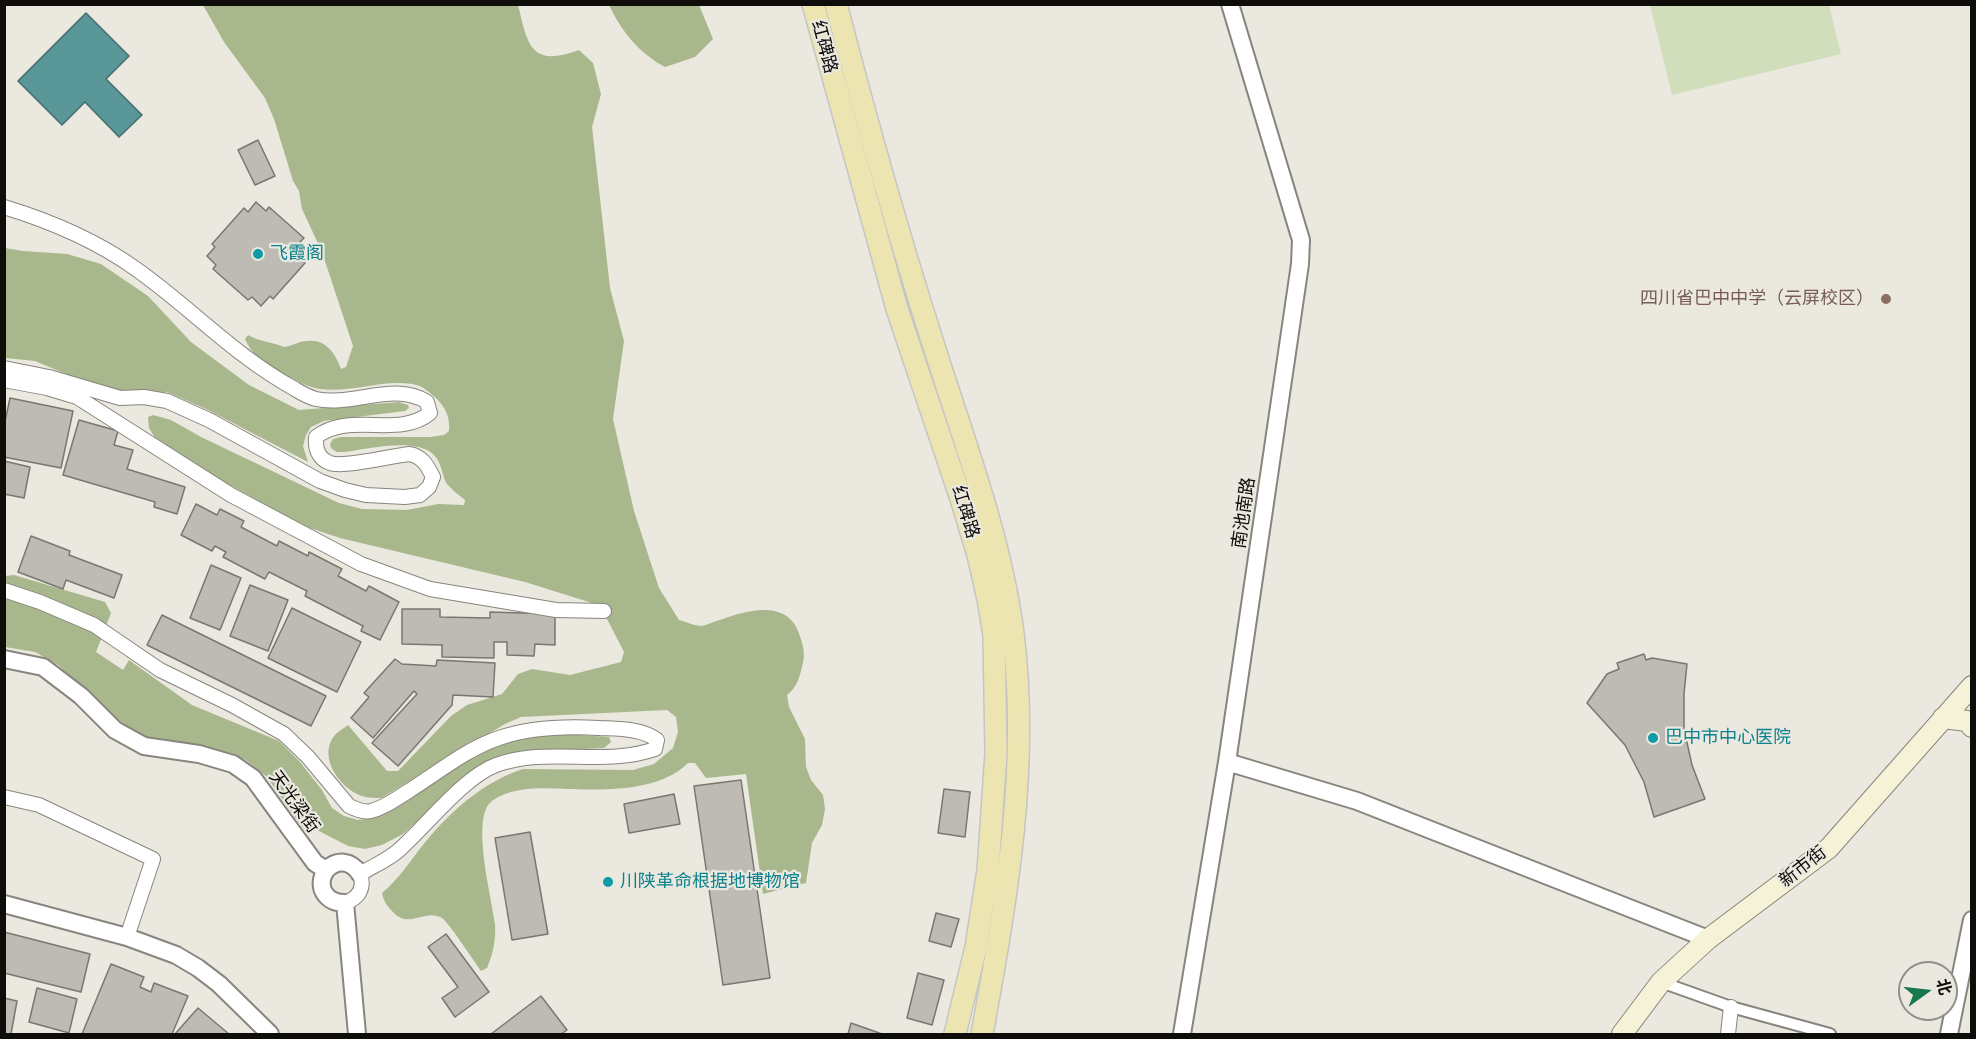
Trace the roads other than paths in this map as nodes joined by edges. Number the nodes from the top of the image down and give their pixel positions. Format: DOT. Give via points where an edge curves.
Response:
graph roads {
  1 [pos="813,4"];
  2 [pos="836,4"];
  3 [pos="1230,4"];
  4 [pos="4,207"];
  5 [pos="4,368"];
  6 [pos="4,380"];
  7 [pos="4,590"];
  8 [pos="604,611"];
  9 [pos="4,659"];
  10 [pos="1971,686"];
  11 [pos="1943,718"];
  12 [pos="1971,727"];
  13 [pos="1227,762"];
  14 [pos="4,797"];
  15 [pos="326,870"];
  16 [pos="360,874"];
  17 [pos="345,903"];
  18 [pos="4,904"];
  19 [pos="1971,920"];
  20 [pos="127,937"];
  21 [pos="1708,939"];
  22 [pos="1661,982"];
  23 [pos="1731,1007"];
  24 [pos="270,1035"];
  25 [pos="357,1035"];
  26 [pos="955,1035"];
  27 [pos="982,1035"];
  28 [pos="1182,1035"];
  29 [pos="1622,1035"];
  30 [pos="1728,1035"];
  31 [pos="1830,1035"];
  32 [pos="1949,1035"];
  1 -- 26 [label="main road, 红碑路" via="897,309 978,555 994,635 996,753 988,870 976,946"];
  2 -- 27 [label="main road" via="918,297 991,529 1014,635 1018,708 1010,868"];
  3 -- 13 [label="street, 南池南路" via="1301,240"];
  4 -- 5 [label="street" via="39,217 135,268 257,366 315,399 402,394 427,402 430,413 420,421 342,425 316,436 315,447 321,458 342,464 417,455 433,477 420,495 366,495 345,490 320,481 210,420 167,401 120,398"];
  6 -- 8 [label="street" via="77,398 231,495 362,564 430,589 556,610"];
  7 -- 16 [label="street" via="94,624 160,670 284,734 349,806 358,811 369,812 387,805 475,749 523,730 614,729 649,733 657,740 655,749 641,754 524,758 495,765 476,776 399,850"];
  9 -- 15 [label="street, 天光梁街" via="43,667 81,696 115,730 144,746 199,754 233,764 253,778 315,863"];
  10 -- 11 [label="main road, 新市街"];
  11 -- 12 [label="main road" via="1967,721"];
  11 -- 21 [label="main road, 新市街" via="1829,848"];
  13 -- 21 [label="street" via="1357,801"];
  13 -- 28 [label="street, 南池南路"];
  14 -- 20 [label="street" via="39,805 153,859"];
  15 -- 16 [label="street" via="342,862 354,866"];
  15 -- 17 [label="street" via="321,883 326,896"];
  16 -- 17 [label="street" via="361,890"];
  17 -- 25 [label="street"];
  18 -- 20 [label="street"];
  19 -- 32 [label="street"];
  20 -- 24 [label="street" via="176,955 198,968"];
  21 -- 22 [label="main road, 新市街"];
  22 -- 23 [label="street"];
  22 -- 29 [label="main road, 新市街"];
  23 -- 30 [label="street"];
  23 -- 31 [label="street"];
}
